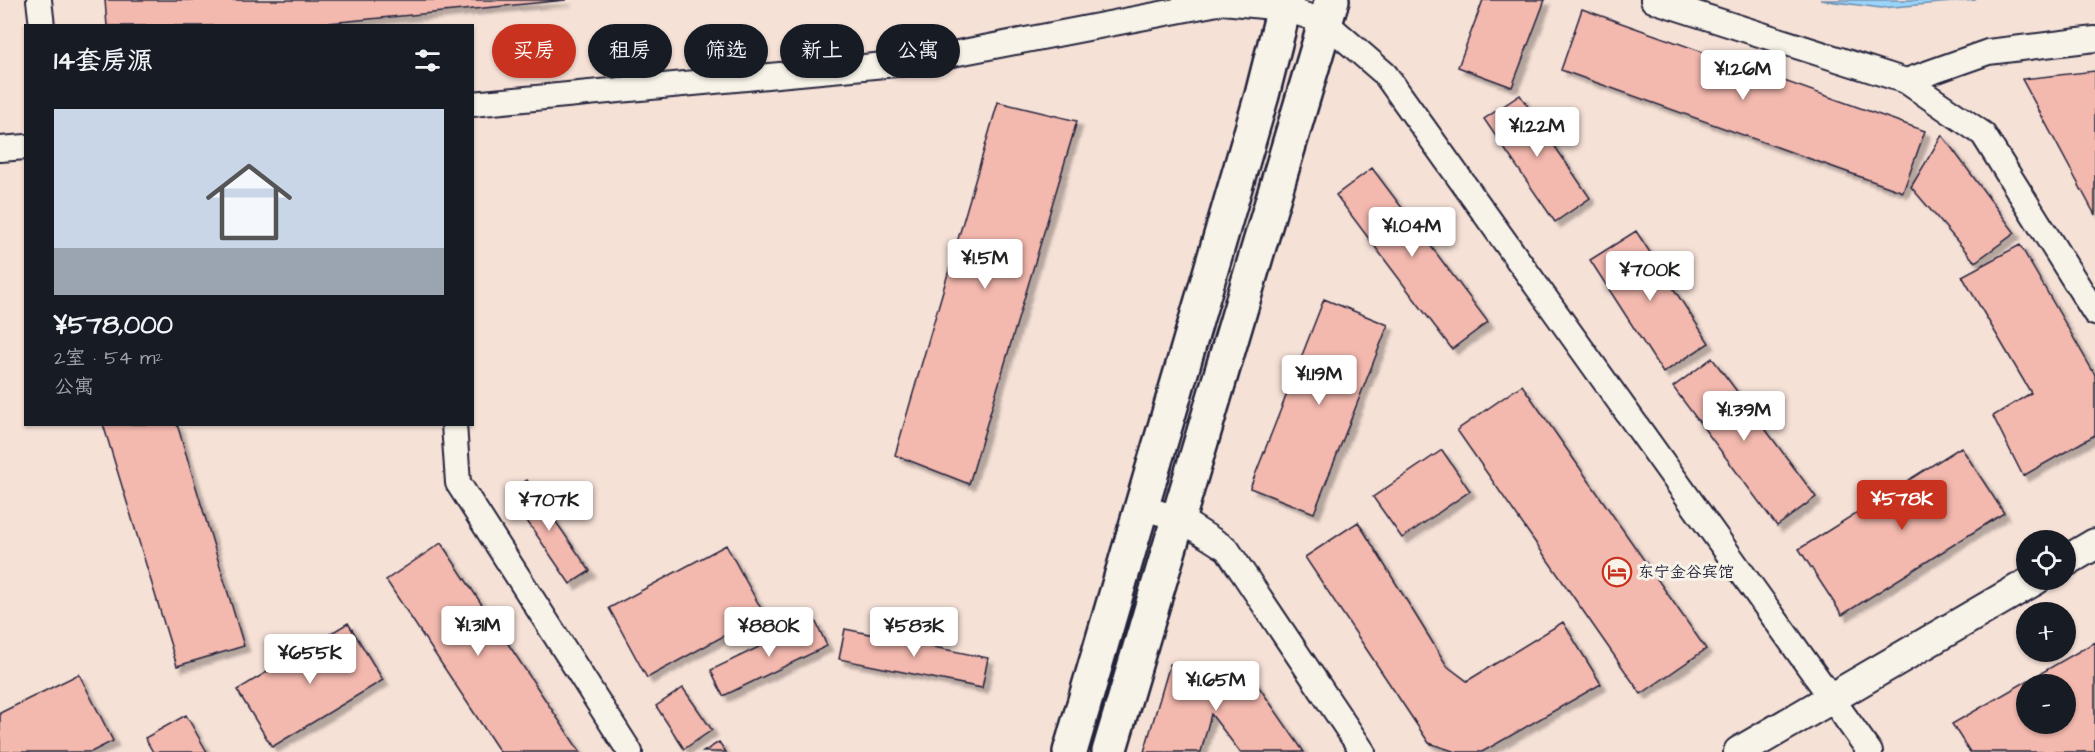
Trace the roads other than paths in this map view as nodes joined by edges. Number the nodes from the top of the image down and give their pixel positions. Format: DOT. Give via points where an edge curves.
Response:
graph roads {
  1 [pos="39,0"];
  2 [pos="1653,0"];
  3 [pos="1284,4"];
  4 [pos="1328,11"];
  5 [pos="42,24"];
  6 [pos="2095,39"];
  7 [pos="1906,81"];
  8 [pos="474,104"];
  9 [pos="24,147"];
  10 [pos="0,149"];
  11 [pos="2095,313"];
  12 [pos="454,426"];
  13 [pos="1143,508"];
  14 [pos="1178,518"];
  15 [pos="2095,544"];
  16 [pos="2076,555"];
  17 [pos="2017,590"];
  18 [pos="1834,698"];
  19 [pos="630,752"];
  20 [pos="1070,752"];
  21 [pos="1108,752"];
  22 [pos="1363,752"];
  23 [pos="1739,752"];
  24 [pos="1870,752"];
  1 -- 5 [label="street"];
  2 -- 7 [label="street"];
  3 -- 4 [label="street"];
  3 -- 8 [label="street" via="1223,2 906,63"];
  3 -- 13 [label="highway" via="1262,95"];
  4 -- 14 [label="highway"];
  4 -- 18 [label="street" via="1385,74"];
  6 -- 7 [label="street" via="1988,52"];
  7 -- 11 [label="street" via="1983,134"];
  9 -- 10 [label="street"];
  12 -- 19 [label="street" via="458,483"];
  13 -- 14 [label="street"];
  13 -- 20 [label="highway"];
  14 -- 21 [label="highway"];
  14 -- 22 [label="street" via="1227,549"];
  15 -- 16 [label="street"];
  17 -- 18 [label="street"];
  18 -- 23 [label="street"];
  18 -- 24 [label="street"];
}
